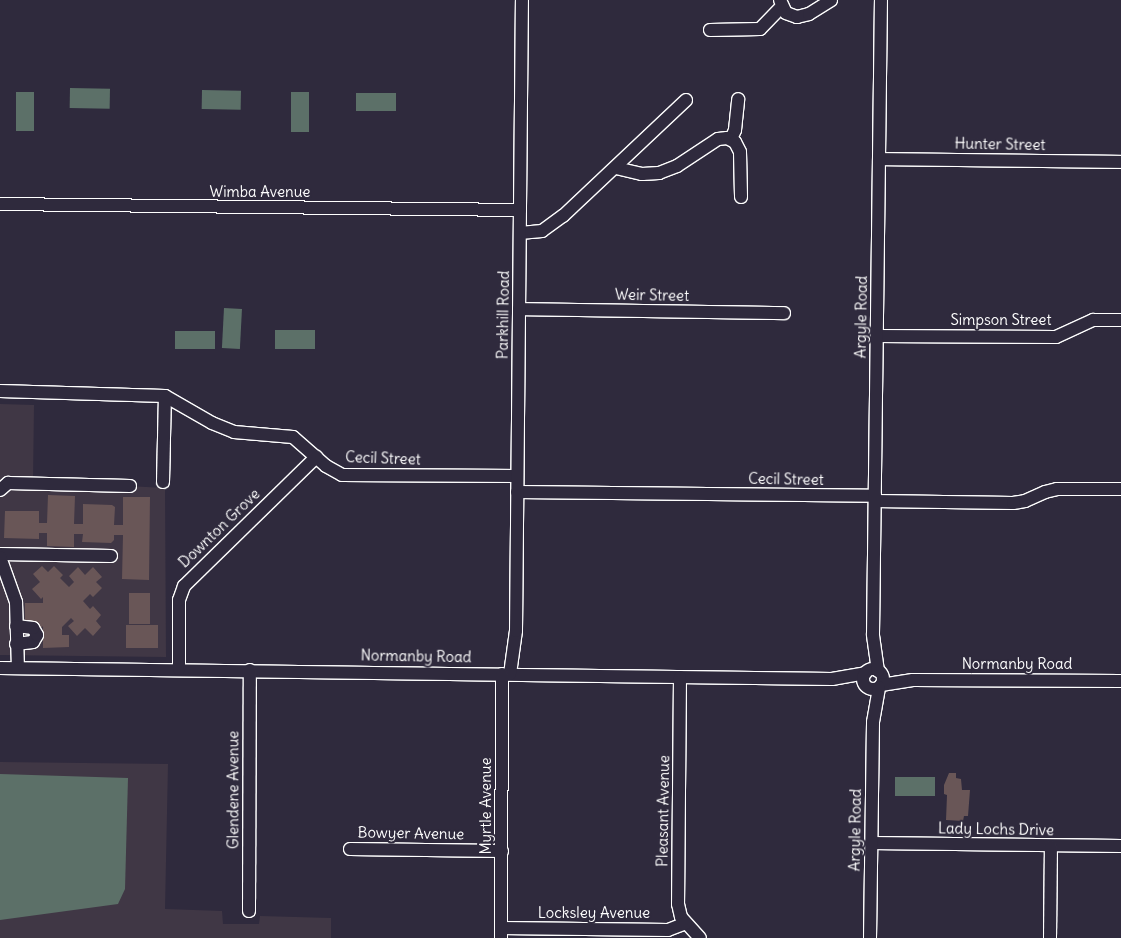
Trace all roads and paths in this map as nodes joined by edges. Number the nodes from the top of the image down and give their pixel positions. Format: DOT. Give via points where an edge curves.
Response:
graph roads {
  1 [pos="522,0"];
  2 [pos="831,0"];
  3 [pos="881,0"];
  4 [pos="781,3"];
  5 [pos="710,30"];
  6 [pos="738,99"];
  7 [pos="686,100"];
  8 [pos="730,139"];
  9 [pos="879,159"];
  10 [pos="1121,162"];
  11 [pos="616,168"];
  12 [pos="741,197"];
  13 [pos="0,204"];
  14 [pos="520,210"];
  15 [pos="520,228"];
  16 [pos="519,309"];
  17 [pos="784,313"];
  18 [pos="1121,320"];
  19 [pos="877,336"];
  20 [pos="0,391"];
  21 [pos="165,396"];
  22 [pos="316,457"];
  23 [pos="517,476"];
  24 [pos="163,482"];
  25 [pos="130,486"];
  26 [pos="1121,489"];
  27 [pos="0,490"];
  28 [pos="517,492"];
  29 [pos="875,499"];
  30 [pos="0,555"];
  31 [pos="111,556"];
  32 [pos="16,626"];
  33 [pos="16,644"];
  34 [pos="0,668"];
  35 [pos="18,668"];
  36 [pos="179,669"];
  37 [pos="250,670"];
  38 [pos="511,674"];
  39 [pos="680,677"];
  40 [pos="873,679"];
  41 [pos="1121,681"];
  42 [pos="871,843"];
  43 [pos="1051,846"];
  44 [pos="1121,846"];
  45 [pos="350,849"];
  46 [pos="502,851"];
  47 [pos="249,911"];
  48 [pos="686,923"];
  49 [pos="501,933"];
  50 [pos="700,938"];
  51 [pos="870,938"];
  52 [pos="1050,938"];
  1 -- 14 [label="street, Parkhill Road"];
  2 -- 4 [label="street" via="801,17 789,15"];
  3 -- 9 [label="street, Argyle Road"];
  4 -- 5 [label="street" via="760,29"];
  6 -- 8 [label="street" via="735,130"];
  7 -- 11 [label="street"];
  8 -- 11 [label="street" via="718,139 677,166 660,173 642,174"];
  8 -- 12 [label="street" via="740,152"];
  9 -- 10 [label="street, Hunter Street"];
  9 -- 19 [label="street, Argyle Road"];
  11 -- 15 [label="street" via="578,204 542,231"];
  13 -- 14 [label="street, Wimba Avenue"];
  14 -- 15 [label="street, Parkhill Road"];
  15 -- 16 [label="street, Parkhill Road"];
  16 -- 17 [label="street, Weir Street"];
  16 -- 23 [label="street, Parkhill Road"];
  18 -- 19 [label="street, Simpson Street" via="1093,320 1056,337"];
  19 -- 29 [label="street, Argyle Road"];
  20 -- 21 [label="street, Cecil Street"];
  21 -- 22 [label="street, Cecil Street" via="228,430 293,437"];
  21 -- 24 [label="street"];
  22 -- 23 [label="street, Cecil Street" via="342,475"];
  22 -- 36 [label="street, Downton Grove" via="184,586 179,600"];
  23 -- 28 [label="street, Parkhill Road"];
  25 -- 27 [label="street" via="8,483"];
  26 -- 29 [label="street, Cecil Street" via="1057,489 1013,503"];
  28 -- 29 [label="street, Cecil Street"];
  28 -- 38 [label="street, Parkhill Road" via="516,631"];
  29 -- 40 [label="street, Argyle Road"];
  30 -- 31 [label="street"];
  30 -- 32 [label="street" via="14,595"];
  32 -- 33 [label="street"];
  32 -- 33 [label="street" via="33,628 37,638 30,643"];
  33 -- 35 [label="street"];
  34 -- 35 [label="street, Normanby Road"];
  35 -- 36 [label="street, Normanby Road"];
  36 -- 37 [label="street, Normanby Road"];
  37 -- 38 [label="street, Normanby Road"];
  37 -- 47 [label="street, Glendene Avenue"];
  38 -- 39 [label="street, Normanby Road"];
  38 -- 46 [label="street, Myrtle Avenue"];
  39 -- 40 [label="street, Normanby Road"];
  39 -- 48 [label="street, Pleasant Avenue" via="678,904"];
  40 -- 41 [label="street, Normanby Road"];
  40 -- 42 [label="street, Argyle Road"];
  42 -- 43 [label="street, Lady Lochs Drive"];
  42 -- 51 [label="street, Argyle Road"];
  43 -- 44 [label="street, Lady Lochs Drive"];
  43 -- 52 [label="street"];
  45 -- 46 [label="street, Bowyer Avenue"];
  46 -- 49 [label="street, Myrtle Avenue"];
  48 -- 49 [label="street, Locksley Avenue" via="668,930"];
  48 -- 50 [label="street, Pleasant Avenue"];
}
